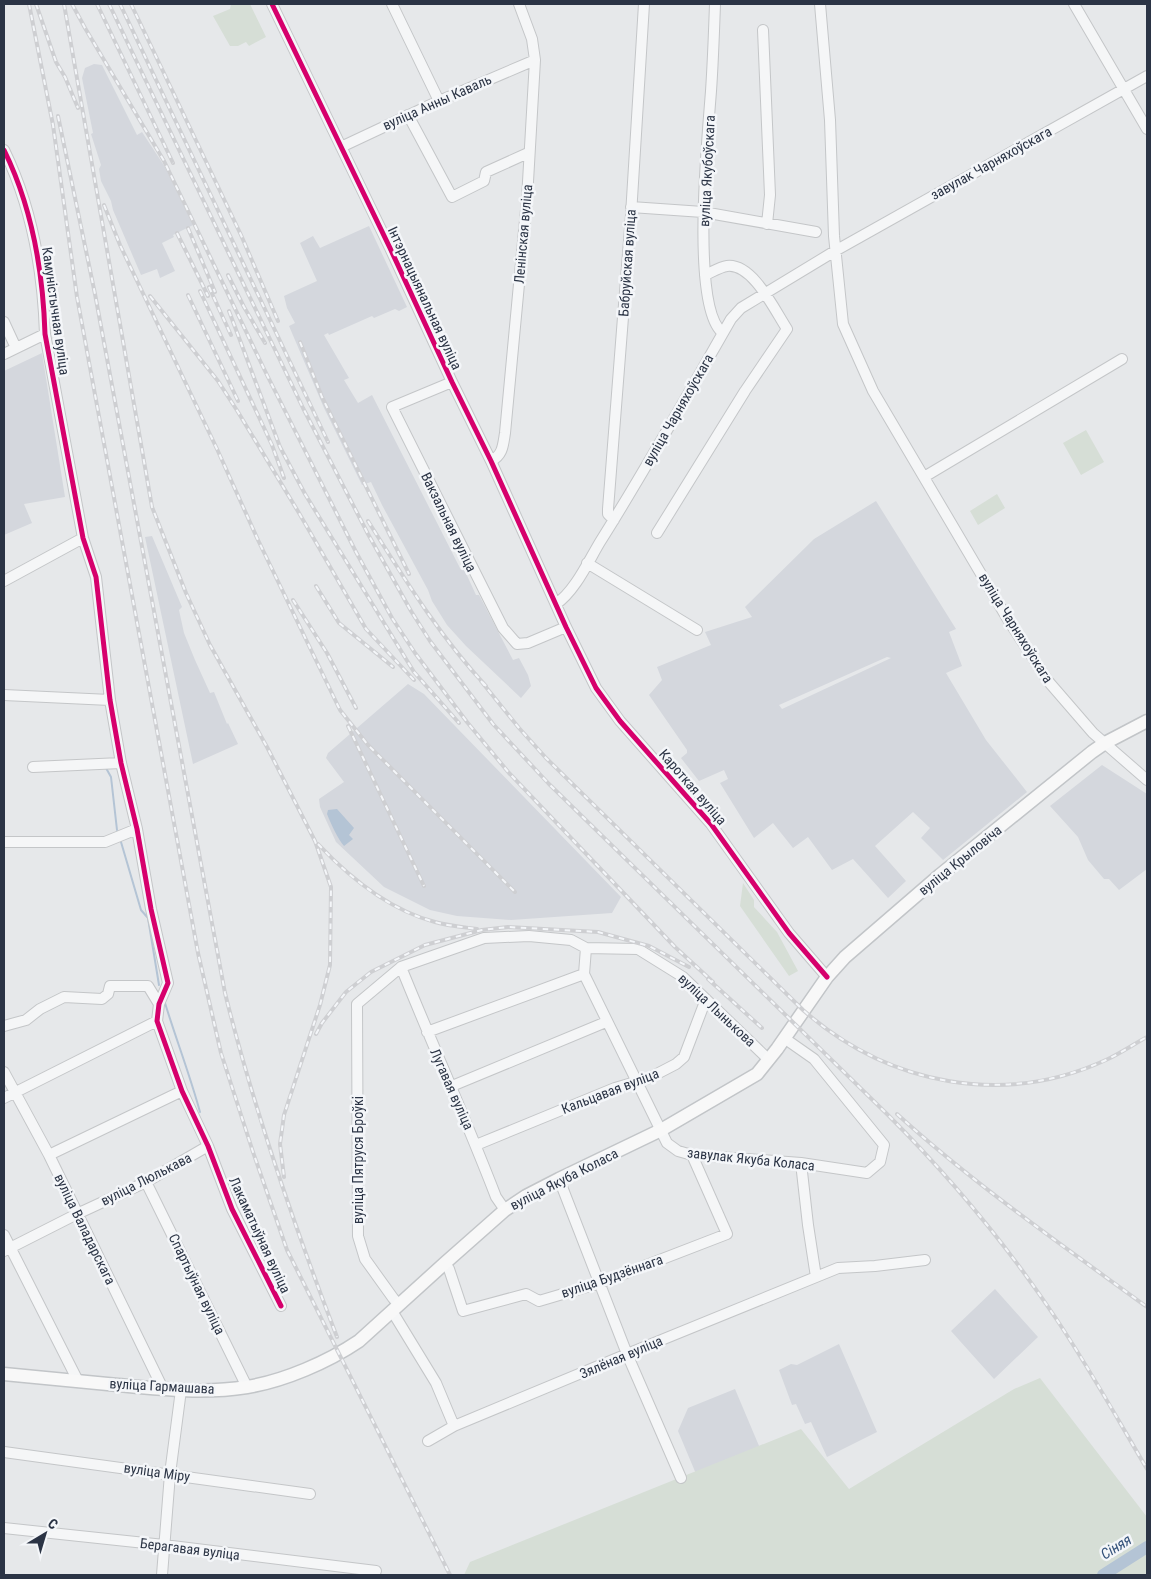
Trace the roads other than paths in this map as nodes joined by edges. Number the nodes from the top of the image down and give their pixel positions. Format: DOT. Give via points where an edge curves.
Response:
graph roads {
  1 [pos="272,4"];
  2 [pos="392,4"];
  3 [pos="519,4"];
  4 [pos="644,4"];
  5 [pos="715,4"];
  6 [pos="820,4"];
  7 [pos="1074,4"];
  8 [pos="763,30"];
  9 [pos="535,60"];
  10 [pos="1147,76"];
  11 [pos="1125,88"];
  12 [pos="439,101"];
  13 [pos="408,116"];
  14 [pos="1147,129"];
  15 [pos="341,148"];
  16 [pos="4,150"];
  17 [pos="528,153"];
  18 [pos="632,207"];
  19 [pos="703,212"];
  20 [pos="767,224"];
  21 [pos="816,232"];
  22 [pos="835,251"];
  23 [pos="705,275"];
  24 [pos="764,292"];
  25 [pos="4,322"];
  26 [pos="723,333"];
  27 [pos="45,334"];
  28 [pos="16,348"];
  29 [pos="4,354"];
  30 [pos="1122,359"];
  31 [pos="452,382"];
  32 [pos="491,461"];
  33 [pos="924,477"];
  34 [pos="614,520"];
  35 [pos="657,533"];
  36 [pos="83,538"];
  37 [pos="587,563"];
  38 [pos="4,581"];
  39 [pos="556,604"];
  40 [pos="566,627"];
  41 [pos="698,630"];
  42 [pos="4,695"];
  43 [pos="110,700"];
  44 [pos="1147,721"];
  45 [pos="1104,743"];
  46 [pos="121,763"];
  47 [pos="33,767"];
  48 [pos="1147,780"];
  49 [pos="137,829"];
  50 [pos="4,842"];
  51 [pos="586,948"];
  52 [pos="401,967"];
  53 [pos="584,974"];
  54 [pos="827,977"];
  55 [pos="706,999"];
  56 [pos="159,1004"];
  57 [pos="358,1004"];
  58 [pos="157,1021"];
  59 [pos="606,1022"];
  60 [pos="794,1024"];
  61 [pos="4,1026"];
  62 [pos="427,1032"];
  63 [pos="784,1038"];
  64 [pos="769,1060"];
  65 [pos="4,1072"];
  66 [pos="637,1081"];
  67 [pos="452,1086"];
  68 [pos="182,1091"];
  69 [pos="16,1092"];
  70 [pos="4,1098"];
  71 [pos="661,1130"];
  72 [pos="476,1145"];
  73 [pos="208,1146"];
  74 [pos="692,1154"];
  75 [pos="49,1155"];
  76 [pos="801,1163"];
  77 [pos="559,1179"];
  78 [pos="146,1182"];
  79 [pos="505,1210"];
  80 [pos="77,1214"];
  81 [pos="4,1235"];
  82 [pos="7,1250"];
  83 [pos="925,1260"];
  84 [pos="444,1262"];
  85 [pos="816,1277"];
  86 [pos="600,1283"];
  87 [pos="281,1306"];
  88 [pos="396,1308"];
  89 [pos="344,1352"];
  90 [pos="627,1354"];
  91 [pos="4,1374"];
  92 [pos="78,1381"];
  93 [pos="247,1387"];
  94 [pos="163,1389"];
  95 [pos="181,1390"];
  96 [pos="454,1426"];
  97 [pos="428,1440"];
  98 [pos="4,1452"];
  99 [pos="170,1474"];
  100 [pos="681,1478"];
  101 [pos="310,1494"];
  102 [pos="4,1528"];
  103 [pos="164,1545"];
  104 [pos="376,1571"];
  105 [pos="162,1575"];
  1 -- 15 [label="street, Інтэрнацыянальная вуліца"];
  2 -- 12 [label="street"];
  3 -- 9 [label="street, Ленінская вуліца" via="532,39"];
  4 -- 18 [label="street, Бабруйская вуліца"];
  5 -- 19 [label="street, вуліца Якубоўскага"];
  6 -- 22 [label="street, вуліца Чарняхоўскага" via="830,120"];
  7 -- 11 [label="street"];
  8 -- 20 [label="street" via="770,195"];
  9 -- 12 [label="street, вуліца Анны Каваль"];
  9 -- 17 [label="street, Ленінская вуліца"];
  10 -- 11 [label="street, завулак Чарняхоўскага"];
  11 -- 14 [label="street"];
  11 -- 22 [label="street, завулак Чарняхоўскага"];
  12 -- 13 [label="street, вуліца Анны Каваль"];
  13 -- 15 [label="street, вуліца Анны Каваль"];
  13 -- 17 [label="street" via="452,197 484,181 486,172"];
  15 -- 31 [label="street, Інтэрнацыянальная вуліца"];
  16 -- 27 [label="street, Камуністычная вуліца" via="25,200 37,252"];
  17 -- 32 [label="street, Ленінская вуліца" via="526,208 505,433 499,456"];
  18 -- 19 [label="street"];
  18 -- 34 [label="street, Бабруйская вуліца" via="608,509"];
  19 -- 20 [label="street"];
  19 -- 23 [label="street, вуліца Якубоўскага"];
  20 -- 21 [label="street"];
  22 -- 24 [label="street, вуліца Чарняхоўскага"];
  22 -- 33 [label="street, вуліца Чарняхоўскага" via="843,324 873,391"];
  23 -- 24 [label="street" via="727,266 738,267 746,271"];
  23 -- 26 [label="street, вуліца Якубоўскага" via="711,314"];
  24 -- 26 [label="street, вуліца Чарняхоўскага" via="736,312"];
  24 -- 35 [label="street" via="787,329"];
  25 -- 28 [label="street"];
  26 -- 34 [label="street, вуліца Чарняхоўскага"];
  27 -- 28 [label="street"];
  27 -- 36 [label="street, Камуністычная вуліца"];
  28 -- 29 [label="street"];
  30 -- 33 [label="street"];
  31 -- 32 [label="street, Інтэрнацыянальная вуліца"];
  31 -- 40 [label="street, Вакзальная вуліца" via="392,407 503,628 517,644 528,643"];
  32 -- 39 [label="street, Інтэрнацыянальная вуліца"];
  33 -- 45 [label="street, вуліца Чарняхоўскага" via="1048,681"];
  34 -- 37 [label="street, вуліца Чарняхоўскага"];
  36 -- 38 [label="street"];
  36 -- 43 [label="street, Камуністычная вуліца" via="96,577"];
  37 -- 39 [label="street, вуліца Чарняхоўскага" via="567,594"];
  37 -- 41 [label="street"];
  39 -- 40 [label="street, Кароткая вуліца"];
  40 -- 54 [label="street, Кароткая вуліца" via="607,704 711,824 789,933"];
  42 -- 43 [label="street"];
  43 -- 46 [label="street, Камуністычная вуліца"];
  44 -- 45 [label="main road, вуліца Крыловіча"];
  45 -- 48 [label="street, вуліца Чарняхоўскага"];
  45 -- 54 [label="main road, вуліца Крыловіча" via="932,882 845,957"];
  46 -- 47 [label="street"];
  46 -- 49 [label="street, Камуністычная вуліца"];
  49 -- 50 [label="street" via="105,842"];
  49 -- 56 [label="street, Камуністычная вуліца" via="168,983"];
  51 -- 52 [label="street, вуліца Лынькова" via="571,940 529,936 484,938"];
  51 -- 53 [label="street, завулак Якуба Коласа"];
  51 -- 55 [label="street, вуліца Лынькова" via="638,949 683,976"];
  52 -- 57 [label="street, вуліца Лынькова"];
  52 -- 62 [label="street, Лугавая вуліца"];
  53 -- 59 [label="street, завулак Якуба Коласа"];
  53 -- 62 [label="street"];
  54 -- 60 [label="main road, вуліца Крыловіча"];
  55 -- 64 [label="street, вуліца Лынькова"];
  55 -- 66 [label="street, Кальцавая вуліца" via="684,1056 676,1064"];
  56 -- 58 [label="street, Камуністычная вуліца"];
  56 -- 61 [label="street" via="148,986 110,986 102,999 64,997 26,1020"];
  57 -- 88 [label="street, вуліца Пятруся Броўкі" via="358,1236 365,1259 393,1298"];
  58 -- 68 [label="street, Лакаматыўная вуліца"];
  58 -- 69 [label="street"];
  59 -- 66 [label="street, завулак Якуба Коласа"];
  59 -- 67 [label="street"];
  60 -- 63 [label="main road, вуліца Якуба Коласа"];
  62 -- 67 [label="street, Лугавая вуліца"];
  63 -- 64 [label="main road, вуліца Якуба Коласа"];
  63 -- 76 [label="street, завулак Якуба Коласа" via="814,1059 884,1145 880,1162 867,1173"];
  64 -- 71 [label="main road, вуліца Якуба Коласа" via="745,1082"];
  65 -- 69 [label="street, вуліца Валадарскага"];
  66 -- 71 [label="street, завулак Якуба Коласа"];
  66 -- 72 [label="street, Кальцавая вуліца"];
  67 -- 72 [label="street, Лугавая вуліца"];
  68 -- 73 [label="street, Лакаматыўная вуліца"];
  68 -- 75 [label="street"];
  69 -- 70 [label="street"];
  69 -- 75 [label="street, вуліца Валадарскага"];
  71 -- 74 [label="street, завулак Якуба Коласа" via="673,1149"];
  71 -- 77 [label="main road, вуліца Якуба Коласа"];
  72 -- 79 [label="street, Лугавая вуліца" via="496,1197"];
  73 -- 78 [label="street, вуліца Люлькава"];
  73 -- 87 [label="street, Лакаматыўная вуліца" via="232,1209"];
  74 -- 76 [label="street, завулак Якуба Коласа"];
  74 -- 86 [label="street, вуліца Будзённага" via="727,1234"];
  75 -- 80 [label="street, вуліца Валадарскага"];
  76 -- 85 [label="street"];
  77 -- 79 [label="main road, вуліца Якуба Коласа"];
  77 -- 86 [label="street"];
  78 -- 80 [label="street, вуліца Люлькава"];
  78 -- 93 [label="street, Спартыўная вуліца"];
  79 -- 84 [label="main road, вуліца Якуба Коласа"];
  80 -- 82 [label="street, вуліца Люлькава"];
  80 -- 94 [label="street, вуліца Валадарскага"];
  81 -- 82 [label="street"];
  82 -- 92 [label="street"];
  83 -- 85 [label="street, Зялёная вуліца" via="838,1268"];
  84 -- 86 [label="street, вуліца Будзённага" via="463,1311 526,1294 540,1301"];
  84 -- 88 [label="main road, вуліца Якуба Коласа"];
  85 -- 90 [label="street, Зялёная вуліца"];
  86 -- 90 [label="street"];
  88 -- 89 [label="main road, вуліца Якуба Коласа"];
  88 -- 96 [label="street, вуліца Пятруся Броўкі" via="436,1383"];
  89 -- 93 [label="main road, вуліца Гармашава" via="300,1371"];
  90 -- 96 [label="street, Зялёная вуліца"];
  90 -- 100 [label="street"];
  91 -- 92 [label="main road, вуліца Гармашава"];
  92 -- 94 [label="main road, вуліца Гармашава"];
  93 -- 95 [label="main road, вуліца Гармашава"];
  94 -- 95 [label="main road, вуліца Гармашава"];
  95 -- 99 [label="street"];
  96 -- 97 [label="street, Зялёная вуліца"];
  98 -- 99 [label="street, вуліца Міру"];
  99 -- 101 [label="street, вуліца Міру"];
  99 -- 103 [label="street"];
  102 -- 103 [label="street, Берагавая вуліца"];
  103 -- 104 [label="street, Берагавая вуліца"];
  103 -- 105 [label="street"];
}
